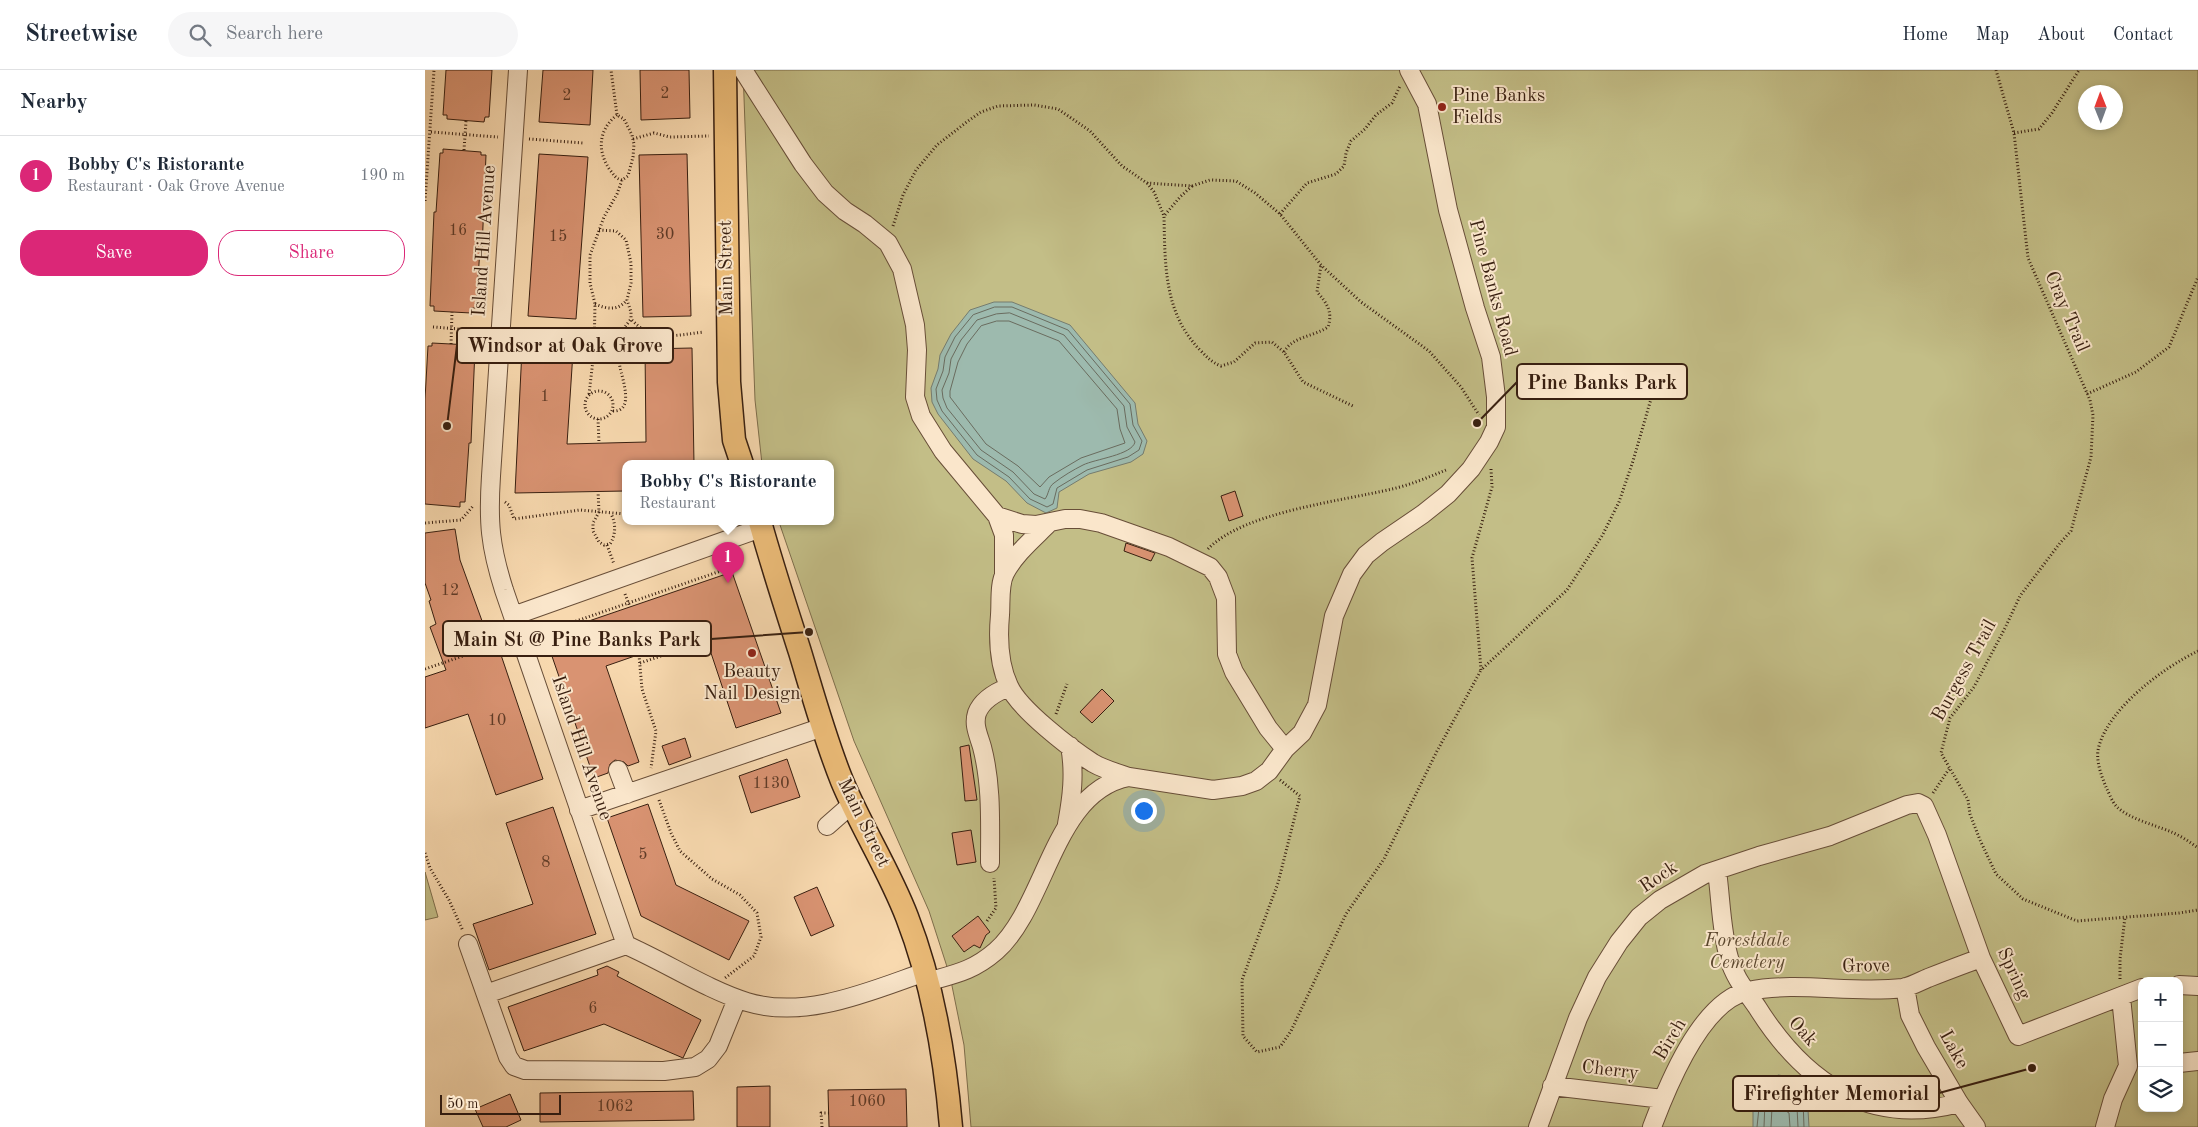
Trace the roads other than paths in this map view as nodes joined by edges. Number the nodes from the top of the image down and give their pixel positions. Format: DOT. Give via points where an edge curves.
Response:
graph roads {
  1 [pos="518,70"];
  2 [pos="725,70"];
  3 [pos="743,70"];
  4 [pos="1412,74"];
  5 [pos="741,460"];
  6 [pos="997,516"];
  7 [pos="1048,524"];
  8 [pos="761,525"];
  9 [pos="1004,575"];
  10 [pos="513,616"];
  11 [pos="1009,687"];
  12 [pos="823,727"];
  13 [pos="1070,746"];
  14 [pos="1285,749"];
  15 [pos="618,770"];
  16 [pos="1129,777"];
  17 [pos="627,794"];
  18 [pos="852,804"];
  19 [pos="1925,806"];
  20 [pos="579,810"];
  21 [pos="1067,824"];
  22 [pos="827,826"];
  23 [pos="990,863"];
  24 [pos="1717,871"];
  25 [pos="467,944"];
  26 [pos="626,945"];
  27 [pos="1981,958"];
  28 [pos="926,977"];
  29 [pos="2183,985"];
  30 [pos="2198,986"];
  31 [pos="1905,988"];
  32 [pos="2138,990"];
  33 [pos="1747,992"];
  34 [pos="485,994"];
  35 [pos="2121,997"];
  36 [pos="737,999"];
  37 [pos="2198,1062"];
  38 [pos="2183,1063"];
  39 [pos="2135,1065"];
  40 [pos="1552,1086"];
  41 [pos="1663,1099"];
  42 [pos="1959,1103"];
  43 [pos="951,1127"];
  44 [pos="1538,1127"];
  45 [pos="1652,1127"];
  46 [pos="1976,1127"];
  47 [pos="2105,1127"];
  1 -- 10 [label="street, Island Hill Avenue" via="489,500 492,550"];
  2 -- 5 [label="main road, Main Street" via="729,382 734,440"];
  3 -- 6 [label="street" via="825,193 888,243 902,270 915,325 915,397 921,416 943,451"];
  4 -- 14 [label="street, Pine Banks Road" via="1427,104 1448,210 1491,357 1496,427 1471,470 1448,494 1366,555 1352,574 1334,616 1317,705 1302,733"];
  6 -- 7 [label="street" via="1023,524"];
  6 -- 9 [label="street" via="1004,535"];
  7 -- 9 [label="street" via="1017,556"];
  7 -- 14 [label="street" via="1065,519 1101,523 1169,547 1210,567 1226,598 1227,654 1234,672 1268,728"];
  8 -- 10 [label="street" via="729,540"];
  8 -- 12 [label="main road, Main Street"];
  9 -- 11 [label="street" via="999,628"];
  10 -- 20 [label="street, Island Hill Avenue"];
  11 -- 13 [label="street" via="1050,732"];
  11 -- 23 [label="street" via="982,703 977,714 976,729 989,789"];
  12 -- 17 [label="street"];
  12 -- 18 [label="main road, Main Street"];
  13 -- 16 [label="street" via="1095,764"];
  13 -- 21 [label="street" via="1072,798"];
  14 -- 16 [label="street, Pine Banks Road" via="1269,771 1249,784 1228,789 1213,790"];
  15 -- 17 [label="street"];
  16 -- 21 [label="street, Pine Banks Road" via="1104,785"];
  17 -- 20 [label="street"];
  18 -- 22 [label="street"];
  18 -- 28 [label="main road, Main Street" via="903,908"];
  19 -- 24 [label="street, Rock" via="1918,803 1907,805 1830,836"];
  19 -- 27 [label="street, Spring"];
  20 -- 26 [label="street, Island Hill Avenue"];
  21 -- 28 [label="street, Pine Banks Road" via="1037,888 1003,944 971,970"];
  24 -- 33 [label="street, Oak" via="1729,959 1737,979"];
  24 -- 40 [label="street, Rock" via="1685,884 1660,900 1639,917 1619,942 1597,977"];
  25 -- 34 [label="street"];
  26 -- 34 [label="street"];
  26 -- 36 [label="street"];
  27 -- 31 [label="street, Grove"];
  27 -- 35 [label="street, Spring" via="2018,1036"];
  28 -- 36 [label="street" via="817,1005 772,1007"];
  28 -- 43 [label="main road, Main Street" via="939,1031"];
  29 -- 30 [label="street"];
  31 -- 33 [label="street, Grove" via="1802,988"];
  31 -- 42 [label="street, Lake" via="1910,1015"];
  32 -- 35 [label="street, Spring"];
  33 -- 41 [label="street, Birch" via="1729,999 1706,1023 1690,1044"];
  33 -- 42 [label="street, Oak" via="1768,1026 1795,1058 1821,1081 1848,1098 1877,1109 1908,1111 1934,1110"];
  34 -- 36 [label="street" via="508,1057 514,1066 525,1070 679,1071 695,1067 708,1059 721,1041"];
  35 -- 39 [label="street"];
  37 -- 38 [label="street"];
  39 -- 47 [label="street" via="2113,1099"];
  40 -- 41 [label="street, Cherry"];
  40 -- 44 [label="street, Rock"];
  41 -- 45 [label="street, Birch"];
  42 -- 46 [label="street, Lake"];
}
